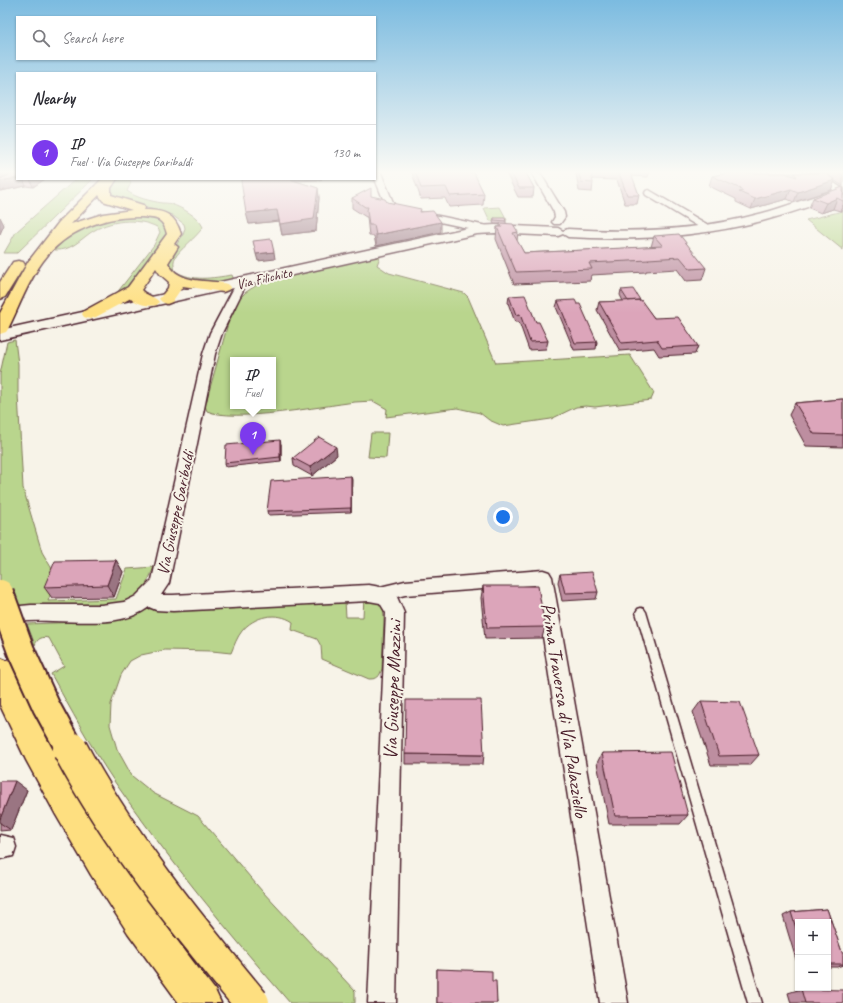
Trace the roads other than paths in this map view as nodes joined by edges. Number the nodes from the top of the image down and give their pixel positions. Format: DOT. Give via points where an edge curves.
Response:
graph roads {
  1 [pos="57,220"];
  2 [pos="69,220"];
  3 [pos="94,220"];
  4 [pos="167,220"];
  5 [pos="175,220"];
  6 [pos="442,220"];
  7 [pos="559,220"];
  8 [pos="694,220"];
  9 [pos="750,220"];
  10 [pos="562,225"];
  11 [pos="707,228"];
  12 [pos="487,229"];
  13 [pos="644,234"];
  14 [pos="657,240"];
  15 [pos="51,243"];
  16 [pos="177,281"];
  17 [pos="242,282"];
  18 [pos="223,287"];
  19 [pos="133,290"];
  20 [pos="0,294"];
  21 [pos="167,299"];
  22 [pos="151,302"];
  23 [pos="90,314"];
  24 [pos="0,329"];
  25 [pos="0,335"];
  26 [pos="0,593"];
  27 [pos="382,594"];
  28 [pos="147,597"];
  29 [pos="641,612"];
  30 [pos="0,616"];
  31 [pos="0,671"];
  32 [pos="202,1003"];
  33 [pos="252,1003"];
  34 [pos="382,1003"];
  35 [pos="614,1003"];
  36 [pos="755,1003"];
  1 -- 20 [label="highway" via="35,241"];
  2 -- 15 [label="highway"];
  3 -- 15 [label="highway" via="80,225"];
  4 -- 19 [label="highway" via="172,223 174,234"];
  5 -- 16 [label="highway" via="181,228 180,235 161,263 163,271"];
  6 -- 12 [label="street"];
  7 -- 10 [label="street"];
  8 -- 11 [label="street"];
  9 -- 11 [label="street, Via Filichito"];
  10 -- 12 [label="street, Via Filichito" via="529,230"];
  10 -- 13 [label="street, Via Filichito" via="600,234"];
  11 -- 13 [label="street, Via Filichito" via="677,235"];
  12 -- 17 [label="street, Via Filichito"];
  13 -- 14 [label="lane"];
  15 -- 24 [label="highway" via="26,278"];
  16 -- 18 [label="highway"];
  16 -- 21 [label="highway" via="175,289"];
  17 -- 18 [label="street, Via Filichito"];
  17 -- 28 [label="street, Via Giuseppe Garibaldi" via="216,333 209,354 163,574 160,583"];
  18 -- 21 [label="street, Via Filichito"];
  19 -- 22 [label="highway" via="139,297"];
  19 -- 23 [label="highway"];
  21 -- 22 [label="street, Via Filichito"];
  22 -- 23 [label="street, Via Filichito"];
  23 -- 25 [label="street, Via Filichito"];
  26 -- 33 [label="highway, bridge" via="31,675 54,724 84,777 165,894"];
  27 -- 28 [label="street" via="173,603 156,602"];
  27 -- 34 [label="street, Via Giuseppe Mazzini" via="392,603 395,613"];
  27 -- 35 [label="street, Prima Traversa di Via Palazziello" via="405,588 543,577"];
  28 -- 30 [label="street, Via Giuseppe Garibaldi" via="130,608 114,612 21,612"];
  29 -- 36 [label="lane"];
  31 -- 32 [label="highway" via="30,739 96,855"];
}
